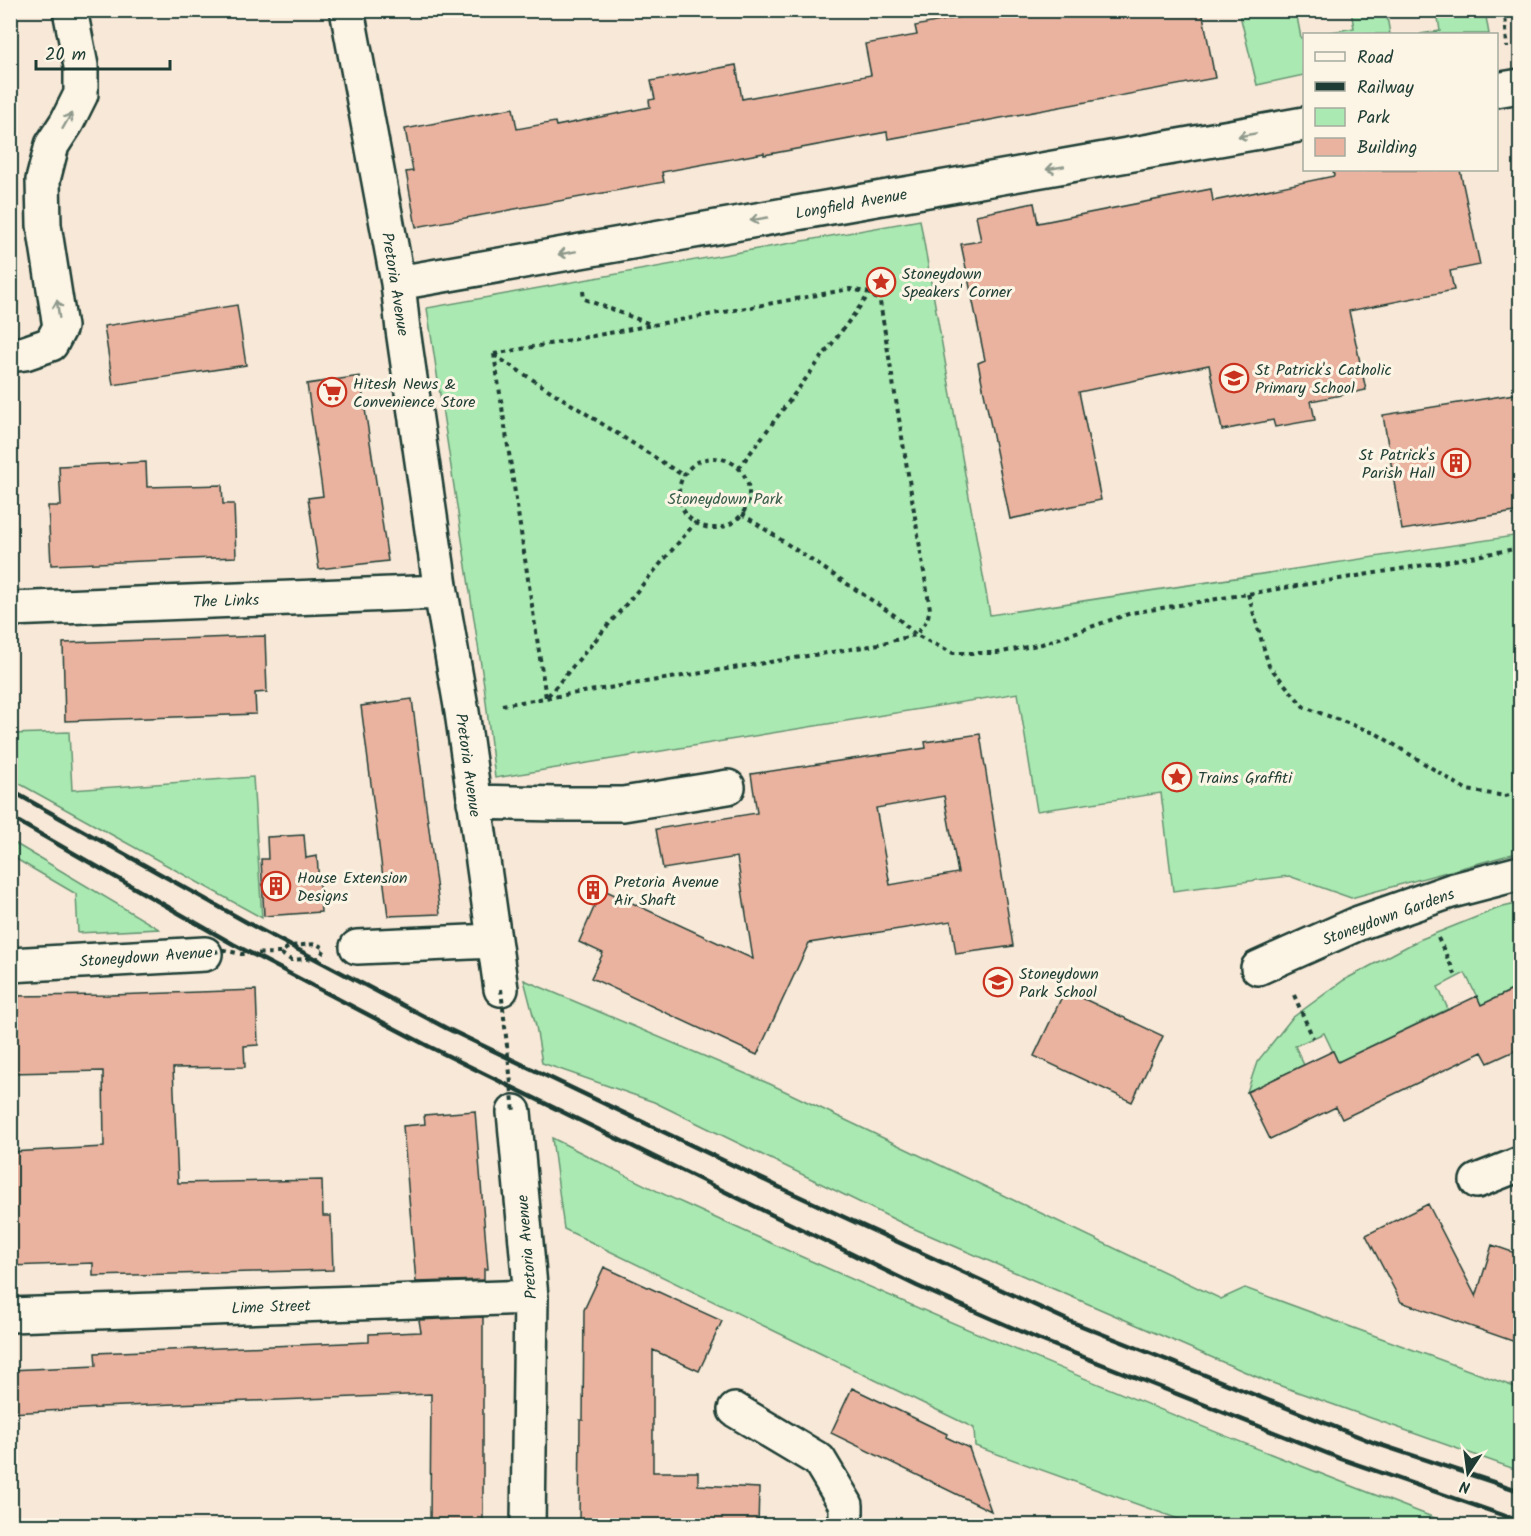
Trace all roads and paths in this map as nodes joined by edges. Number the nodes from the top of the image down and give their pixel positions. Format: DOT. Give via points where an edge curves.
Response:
graph roads {
  1 [pos="70,10"];
  2 [pos="347,10"];
  3 [pos="1521,86"];
  4 [pos="1498,90"];
  5 [pos="1303,124"];
  6 [pos="576,251"];
  7 [pos="398,283"];
  8 [pos="870,293"];
  9 [pos="654,325"];
  10 [pos="494,354"];
  11 [pos="10,355"];
  12 [pos="739,468"];
  13 [pos="684,476"];
  14 [pos="742,514"];
  15 [pos="696,522"];
  16 [pos="1521,548"];
  17 [pos="441,592"];
  18 [pos="1248,594"];
  19 [pos="10,609"];
  20 [pos="916,635"];
  21 [pos="546,698"];
  22 [pos="462,712"];
  23 [pos="728,788"];
  24 [pos="1521,793"];
  25 [pos="474,802"];
  26 [pos="1521,873"];
  27 [pos="493,941"];
  28 [pos="357,947"];
  29 [pos="280,953"];
  30 [pos="205,954"];
  31 [pos="10,964"];
  32 [pos="1258,968"];
  33 [pos="501,989"];
  34 [pos="514,1112"];
  35 [pos="1521,1164"];
  36 [pos="1477,1181"];
  37 [pos="531,1297"];
  38 [pos="10,1315"];
  39 [pos="735,1410"];
  40 [pos="528,1526"];
  41 [pos="846,1526"];
  11 -- 1 [label="street, one-way" via="51,344 60,327 44,225 43,180 52,145 81,94 81,66"];
  2 -- 7 [label="street, Pretoria Avenue"];
  3 -- 4 [label="street"];
  5 -- 6 [label="street, Longfield Avenue, one-way"];
  6 -- 7 [label="street, Longfield Avenue, one-way"];
  6 -- 9 [label="path" via="584,299"];
  7 -- 17 [label="street, Pretoria Avenue"];
  8 -- 9 [label="path" via="849,289"];
  8 -- 12 [label="path"];
  8 -- 20 [label="path" via="880,302 930,609"];
  9 -- 10 [label="path"];
  10 -- 13 [label="path"];
  10 -- 21 [label="path"];
  12 -- 13 [label="path" via="721,458 704,459"];
  12 -- 14 [label="path" via="747,478 750,495"];
  13 -- 15 [label="path" via="679,499 686,514"];
  14 -- 15 [label="path" via="733,523 717,528"];
  14 -- 20 [label="path" via="894,615"];
  15 -- 21 [label="path"];
  16 -- 18 [label="path"];
  17 -- 19 [label="street, The Links"];
  17 -- 22 [label="street, Pretoria Avenue"];
  18 -- 20 [label="path" via="1131,613 1042,644 997,653 953,653"];
  18 -- 24 [label="path" via="1269,666 1304,707 1377,734 1467,790 1505,796"];
  20 -- 21 [label="path" via="870,646"];
  21 -- 22 [label="path"];
  22 -- 25 [label="street, Pretoria Avenue"];
  23 -- 25 [label="street" via="623,804"];
  25 -- 27 [label="street, Pretoria Avenue"];
  26 -- 32 [label="street, Stoneydown Gardens" via="1452,891 1359,923"];
  27 -- 28 [label="street"];
  27 -- 33 [label="street, Pretoria Avenue"];
  29 -- 29 [label="path, Stoneydown Avenue, bridge" via="290,946 318,944 325,949 319,958 291,960"];
  29 -- 30 [label="path, Stoneydown Avenue, bridge" via="241,954 224,950"];
  30 -- 31 [label="street, Stoneydown Avenue"];
  33 -- 34 [label="path, bridge"];
  34 -- 37 [label="street, Pretoria Avenue"];
  35 -- 36 [label="street"];
  37 -- 38 [label="street, Lime Street"];
  37 -- 40 [label="street, Pretoria Avenue"];
  39 -- 41 [label="street" via="819,1460 846,1505"];
}
